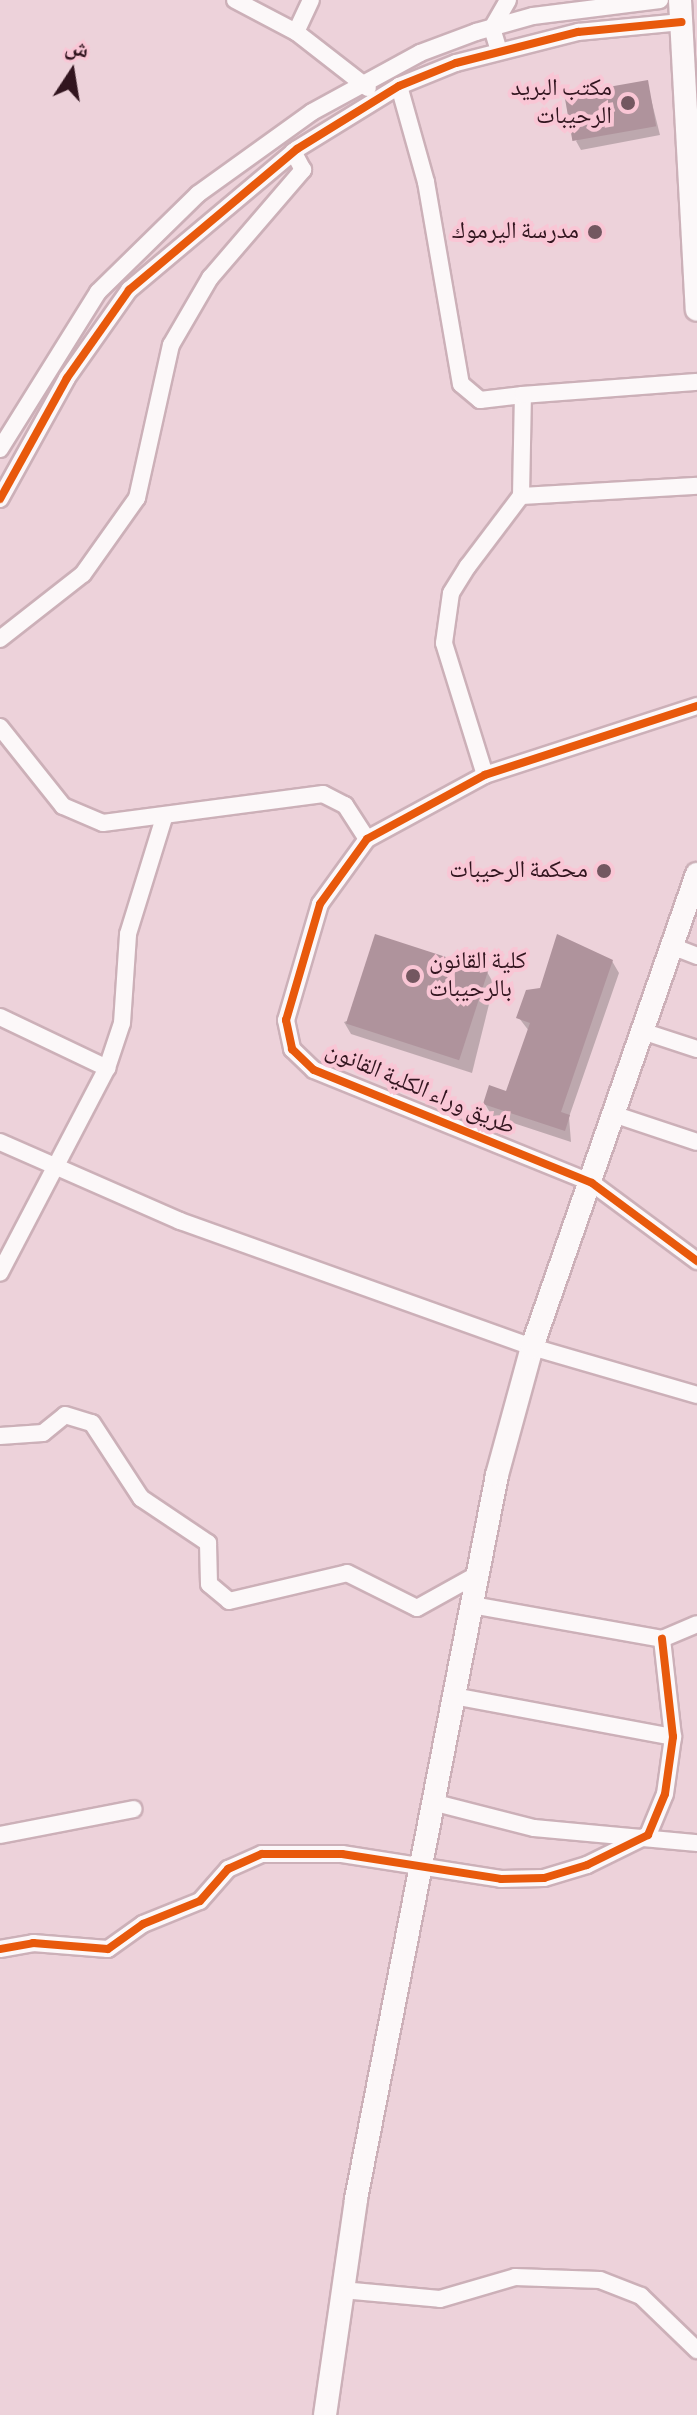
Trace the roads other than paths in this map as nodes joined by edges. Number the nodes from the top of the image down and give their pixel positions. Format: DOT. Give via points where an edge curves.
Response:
graph roads {
  1 [pos="235,0"];
  2 [pos="311,0"];
  3 [pos="508,0"];
  4 [pos="660,0"];
  5 [pos="687,14"];
  6 [pos="492,28"];
  7 [pos="296,32"];
  8 [pos="499,51"];
  9 [pos="364,80"];
  10 [pos="399,86"];
  11 [pos="375,100"];
  12 [pos="293,151"];
  13 [pos="697,310"];
  14 [pos="697,382"];
  15 [pos="523,395"];
  16 [pos="0,449"];
  17 [pos="697,486"];
  18 [pos="521,496"];
  19 [pos="0,499"];
  20 [pos="0,639"];
  21 [pos="697,706"];
  22 [pos="0,727"];
  23 [pos="485,775"];
  24 [pos="164,818"];
  25 [pos="367,839"];
  26 [pos="697,874"];
  27 [pos="674,947"];
  28 [pos="697,956"];
  29 [pos="0,1017"];
  30 [pos="645,1032"];
  31 [pos="697,1049"];
  32 [pos="107,1068"];
  33 [pos="616,1115"];
  34 [pos="0,1142"];
  35 [pos="697,1142"];
  36 [pos="55,1169"];
  37 [pos="592,1183"];
  38 [pos="697,1261"];
  39 [pos="0,1273"];
  40 [pos="532,1347"];
  41 [pos="697,1395"];
  42 [pos="0,1436"];
  43 [pos="478,1574"];
  44 [pos="472,1605"];
  45 [pos="697,1624"];
  46 [pos="662,1639"];
  47 [pos="454,1696"];
  48 [pos="673,1737"];
  49 [pos="432,1802"];
  50 [pos="134,1809"];
  51 [pos="0,1835"];
  52 [pos="648,1835"];
  53 [pos="697,1843"];
  54 [pos="420,1866"];
  55 [pos="0,1949"];
  56 [pos="342,2290"];
  57 [pos="697,2350"];
  58 [pos="325,2415"];
  1 -- 7 [label="street"];
  2 -- 7 [label="street"];
  3 -- 6 [label="street"];
  4 -- 6 [label="street"];
  5 -- 8 [label="street"];
  5 -- 13 [label="main road"];
  6 -- 8 [label="street"];
  6 -- 9 [label="street"];
  7 -- 9 [label="street"];
  8 -- 10 [label="street"];
  9 -- 11 [label="street"];
  9 -- 16 [label="street" via="198,194 120,268 75,322"];
  10 -- 11 [label="street"];
  10 -- 15 [label="street" via="426,182 461,384 480,400"];
  11 -- 12 [label="street"];
  12 -- 19 [label="street" via="129,290 67,378"];
  12 -- 20 [label="street" via="303,170 210,278 171,345 137,498 83,574"];
  14 -- 15 [label="street"];
  15 -- 18 [label="street"];
  17 -- 18 [label="street"];
  18 -- 23 [label="street" via="451,593 445,621 452,684"];
  21 -- 23 [label="street, طريق وراء الكلية القانون"];
  22 -- 24 [label="street" via="63,806 103,823"];
  23 -- 25 [label="street, طريق وراء الكلية القانون"];
  24 -- 25 [label="street" via="323,794 345,805"];
  24 -- 32 [label="street" via="128,934 122,1023"];
  25 -- 37 [label="street, طريق وراء الكلية القانون" via="307,932 286,1020 292,1049 314,1070"];
  26 -- 27 [label="main road"];
  27 -- 28 [label="street"];
  27 -- 30 [label="main road"];
  29 -- 32 [label="street"];
  30 -- 31 [label="street"];
  30 -- 33 [label="main road"];
  32 -- 36 [label="street"];
  33 -- 35 [label="street"];
  33 -- 37 [label="main road"];
  34 -- 36 [label="street"];
  36 -- 39 [label="street"];
  36 -- 40 [label="street" via="180,1221"];
  37 -- 38 [label="street, طريق وراء الكلية القانون"];
  37 -- 40 [label="main road"];
  40 -- 41 [label="street"];
  40 -- 43 [label="main road"];
  42 -- 43 [label="street" via="43,1433 65,1415 92,1423 141,1498 208,1543 209,1584 229,1601 347,1573 417,1608"];
  43 -- 44 [label="main road"];
  44 -- 46 [label="street"];
  44 -- 47 [label="main road"];
  45 -- 46 [label="street"];
  46 -- 48 [label="street"];
  47 -- 48 [label="street"];
  47 -- 49 [label="main road"];
  48 -- 52 [label="street" via="670,1775"];
  49 -- 52 [label="street" via="534,1828"];
  49 -- 54 [label="main road"];
  50 -- 51 [label="street"];
  52 -- 53 [label="street"];
  52 -- 54 [label="street" via="544,1878"];
  54 -- 55 [label="street" via="342,1854 262,1854 228,1869 200,1901 143,1924 108,1949 33,1943"];
  54 -- 56 [label="main road"];
  56 -- 57 [label="street" via="440,2299 515,2277 600,2280 641,2296"];
  56 -- 58 [label="main road"];
}
